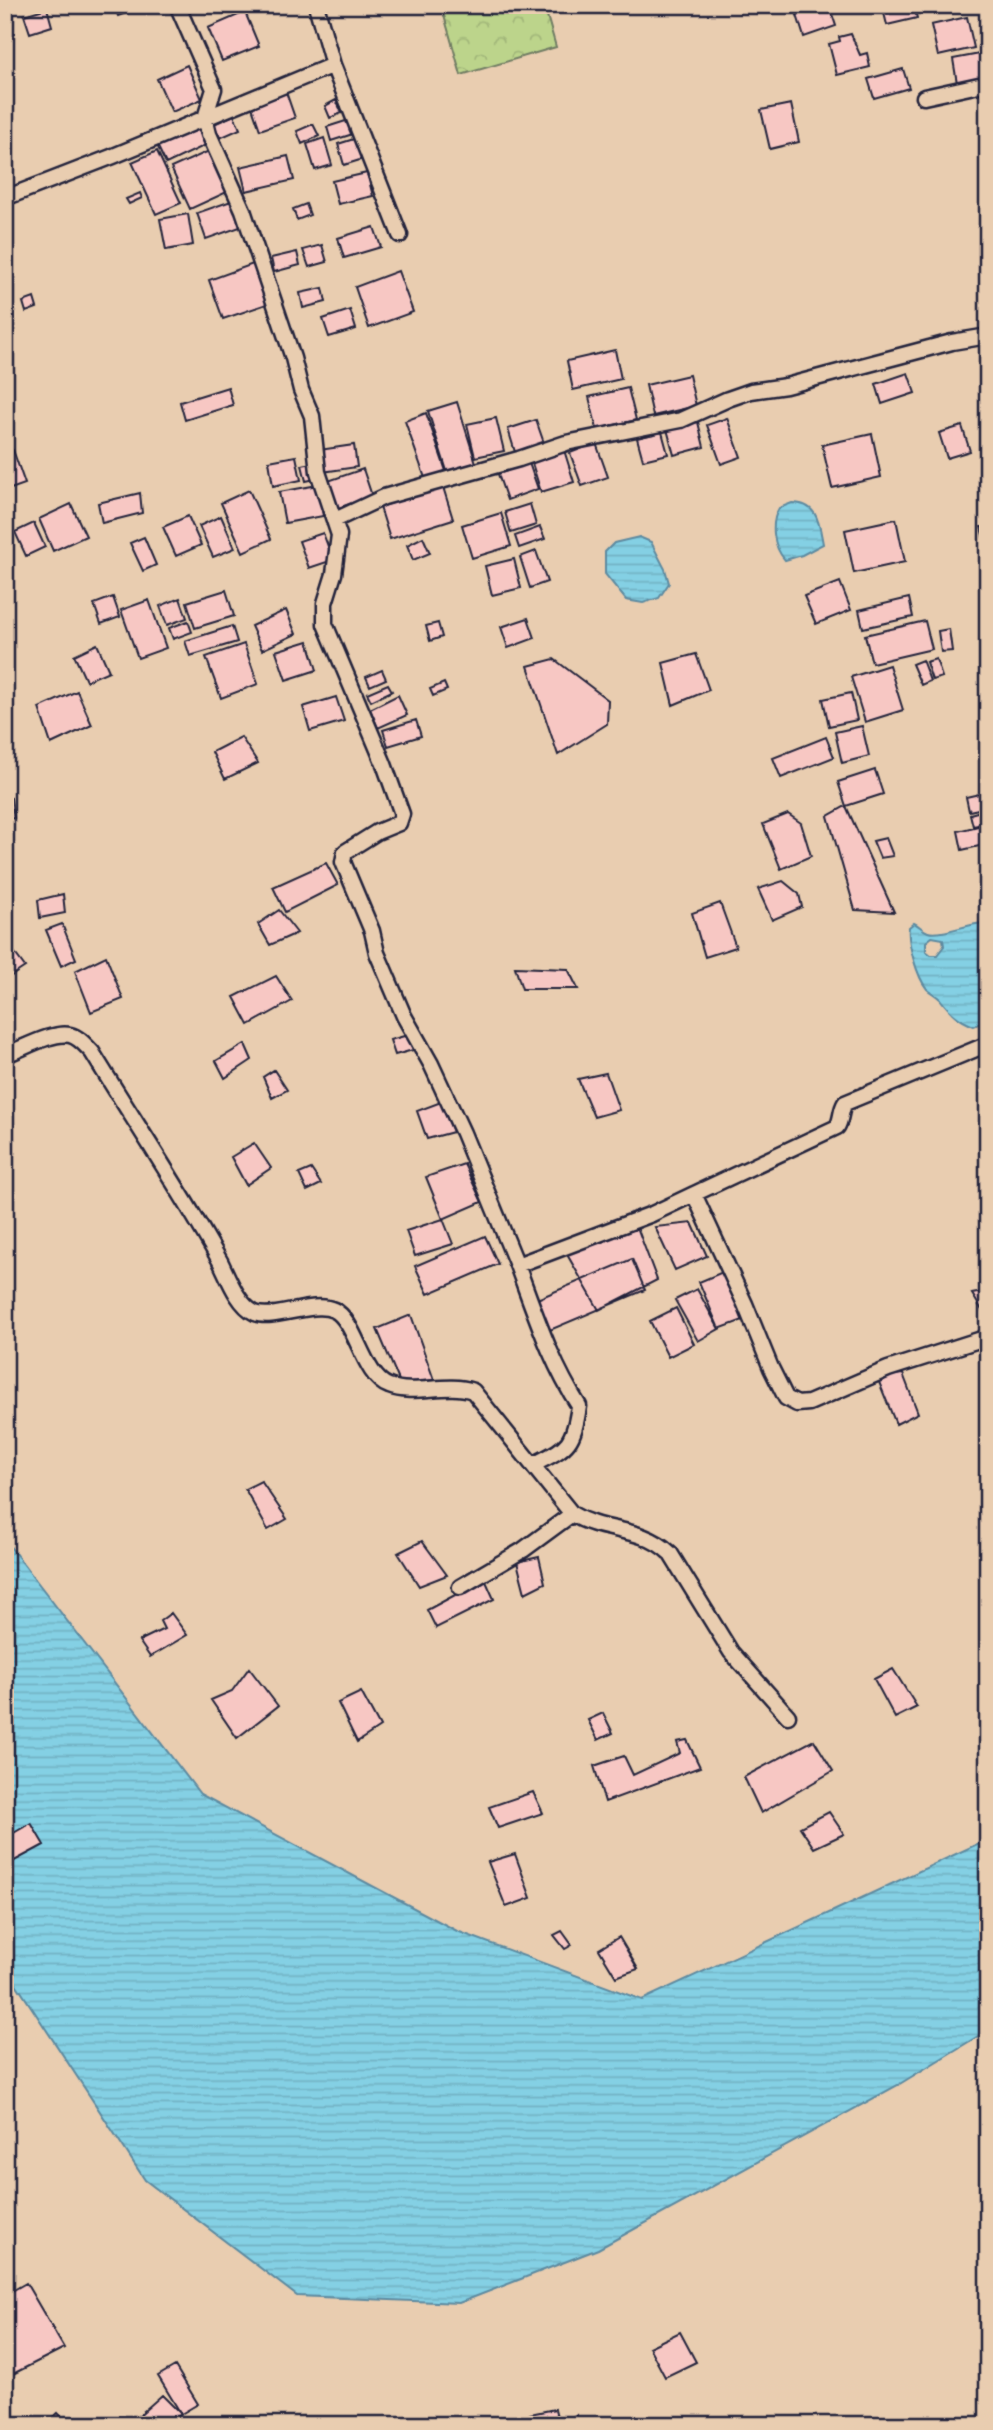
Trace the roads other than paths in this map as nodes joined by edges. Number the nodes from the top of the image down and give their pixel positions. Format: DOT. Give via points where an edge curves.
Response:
graph roads {
  1 [pos="177,5"];
  2 [pos="316,5"];
  3 [pos="333,65"];
  4 [pos="988,83"];
  5 [pos="924,97"];
  6 [pos="205,118"];
  7 [pos="5,198"];
  8 [pos="400,235"];
  9 [pos="988,336"];
  10 [pos="335,520"];
  11 [pos="988,1044"];
  12 [pos="5,1055"];
  13 [pos="694,1194"];
  14 [pos="517,1265"];
  15 [pos="988,1337"];
  16 [pos="533,1465"];
  17 [pos="572,1514"];
  18 [pos="460,1587"];
  19 [pos="788,1716"];
  1 -- 6 [label="street" via="214,89"];
  2 -- 3 [label="street"];
  3 -- 6 [label="street"];
  3 -- 8 [label="street"];
  4 -- 5 [label="street"];
  6 -- 7 [label="street"];
  6 -- 10 [label="street" via="243,211 312,416 317,472"];
  9 -- 10 [label="street" via="751,391 681,420 566,443 384,497"];
  10 -- 14 [label="street" via="339,535 325,624 402,814 399,823 345,852 343,862 404,1016 463,1133"];
  11 -- 13 [label="street" via="845,1103 837,1127"];
  12 -- 16 [label="street" via="58,1035 79,1040 98,1062 244,1306 256,1314 334,1310 377,1378 401,1389 461,1387 473,1391"];
  13 -- 14 [label="street"];
  13 -- 15 [label="street" via="771,1368 786,1398 797,1404"];
  14 -- 16 [label="street" via="552,1359 579,1406 575,1432 565,1448"];
  16 -- 17 [label="street"];
  17 -- 18 [label="street"];
  17 -- 19 [label="street" via="585,1522 637,1533 670,1553 731,1653"];
}
